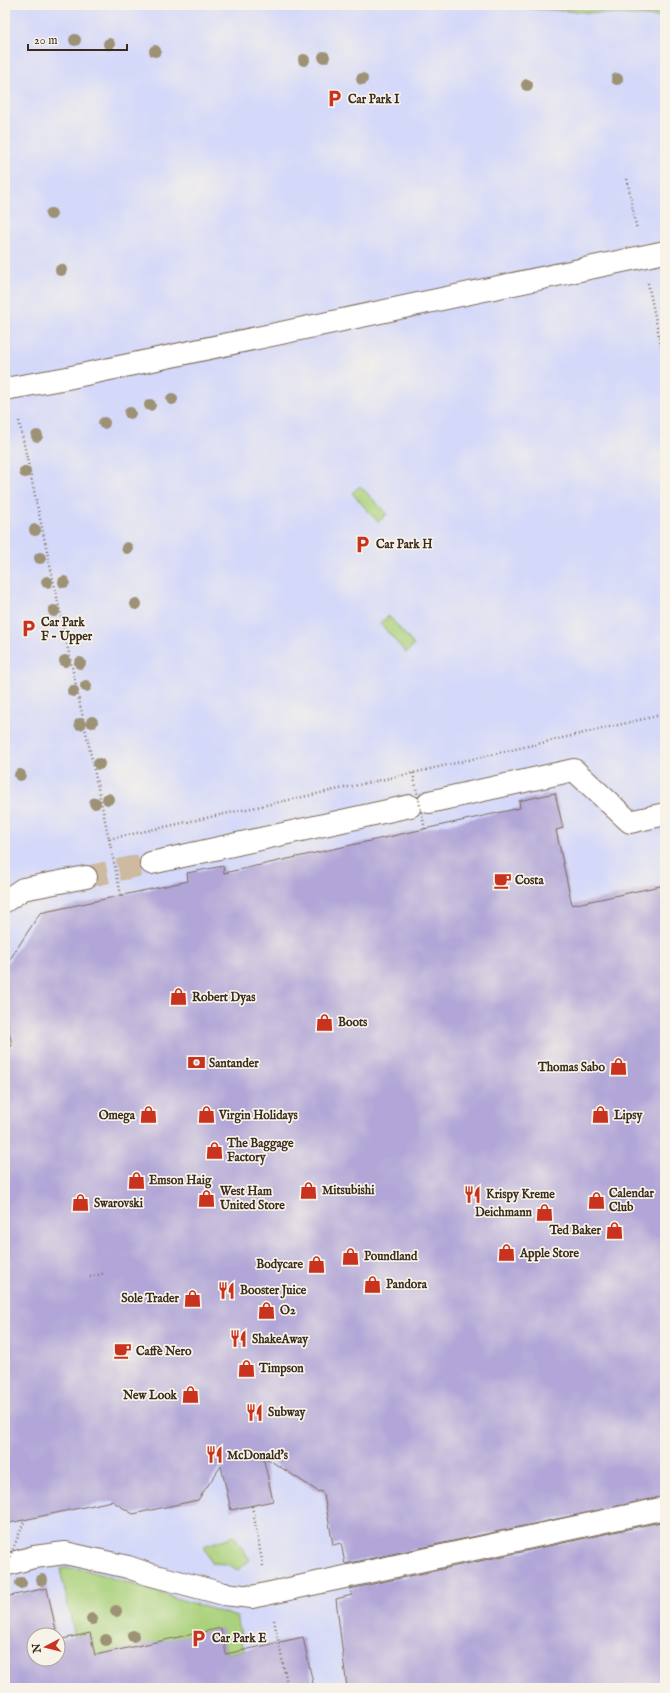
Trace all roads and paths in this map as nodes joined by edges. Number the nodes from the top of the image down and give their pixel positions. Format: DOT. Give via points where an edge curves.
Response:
graph roads {
  1 [pos="665,252"];
  2 [pos="5,347"];
  3 [pos="7,357"];
  4 [pos="5,389"];
  5 [pos="19,421"];
  6 [pos="665,714"];
  7 [pos="413,773"];
  8 [pos="665,814"];
  9 [pos="425,829"];
  10 [pos="110,839"];
  11 [pos="151,863"];
  12 [pos="86,877"];
  13 [pos="121,895"];
  14 [pos="5,901"];
  15 [pos="105,1273"];
  16 [pos="90,1277"];
  17 [pos="252,1506"];
  18 [pos="665,1508"];
  19 [pos="25,1520"];
  20 [pos="5,1565"];
  21 [pos="5,1568"];
  22 [pos="268,1594"];
  23 [pos="288,1688"];
  1 -- 4 [label="lane"];
  2 -- 3 [label="path"];
  5 -- 10 [label="path"];
  6 -- 7 [label="path"];
  7 -- 9 [label="path, bridge"];
  7 -- 10 [label="path"];
  8 -- 11 [label="lane" via="630,822 574,770"];
  10 -- 13 [label="path"];
  12 -- 14 [label="lane" via="23,889"];
  15 -- 16 [label="path"];
  17 -- 22 [label="path"];
  18 -- 22 [label="lane"];
  19 -- 21 [label="path, bridge"];
  20 -- 22 [label="lane" via="34,1557 65,1553 128,1567 224,1594 252,1597"];
  22 -- 23 [label="path"];
}
